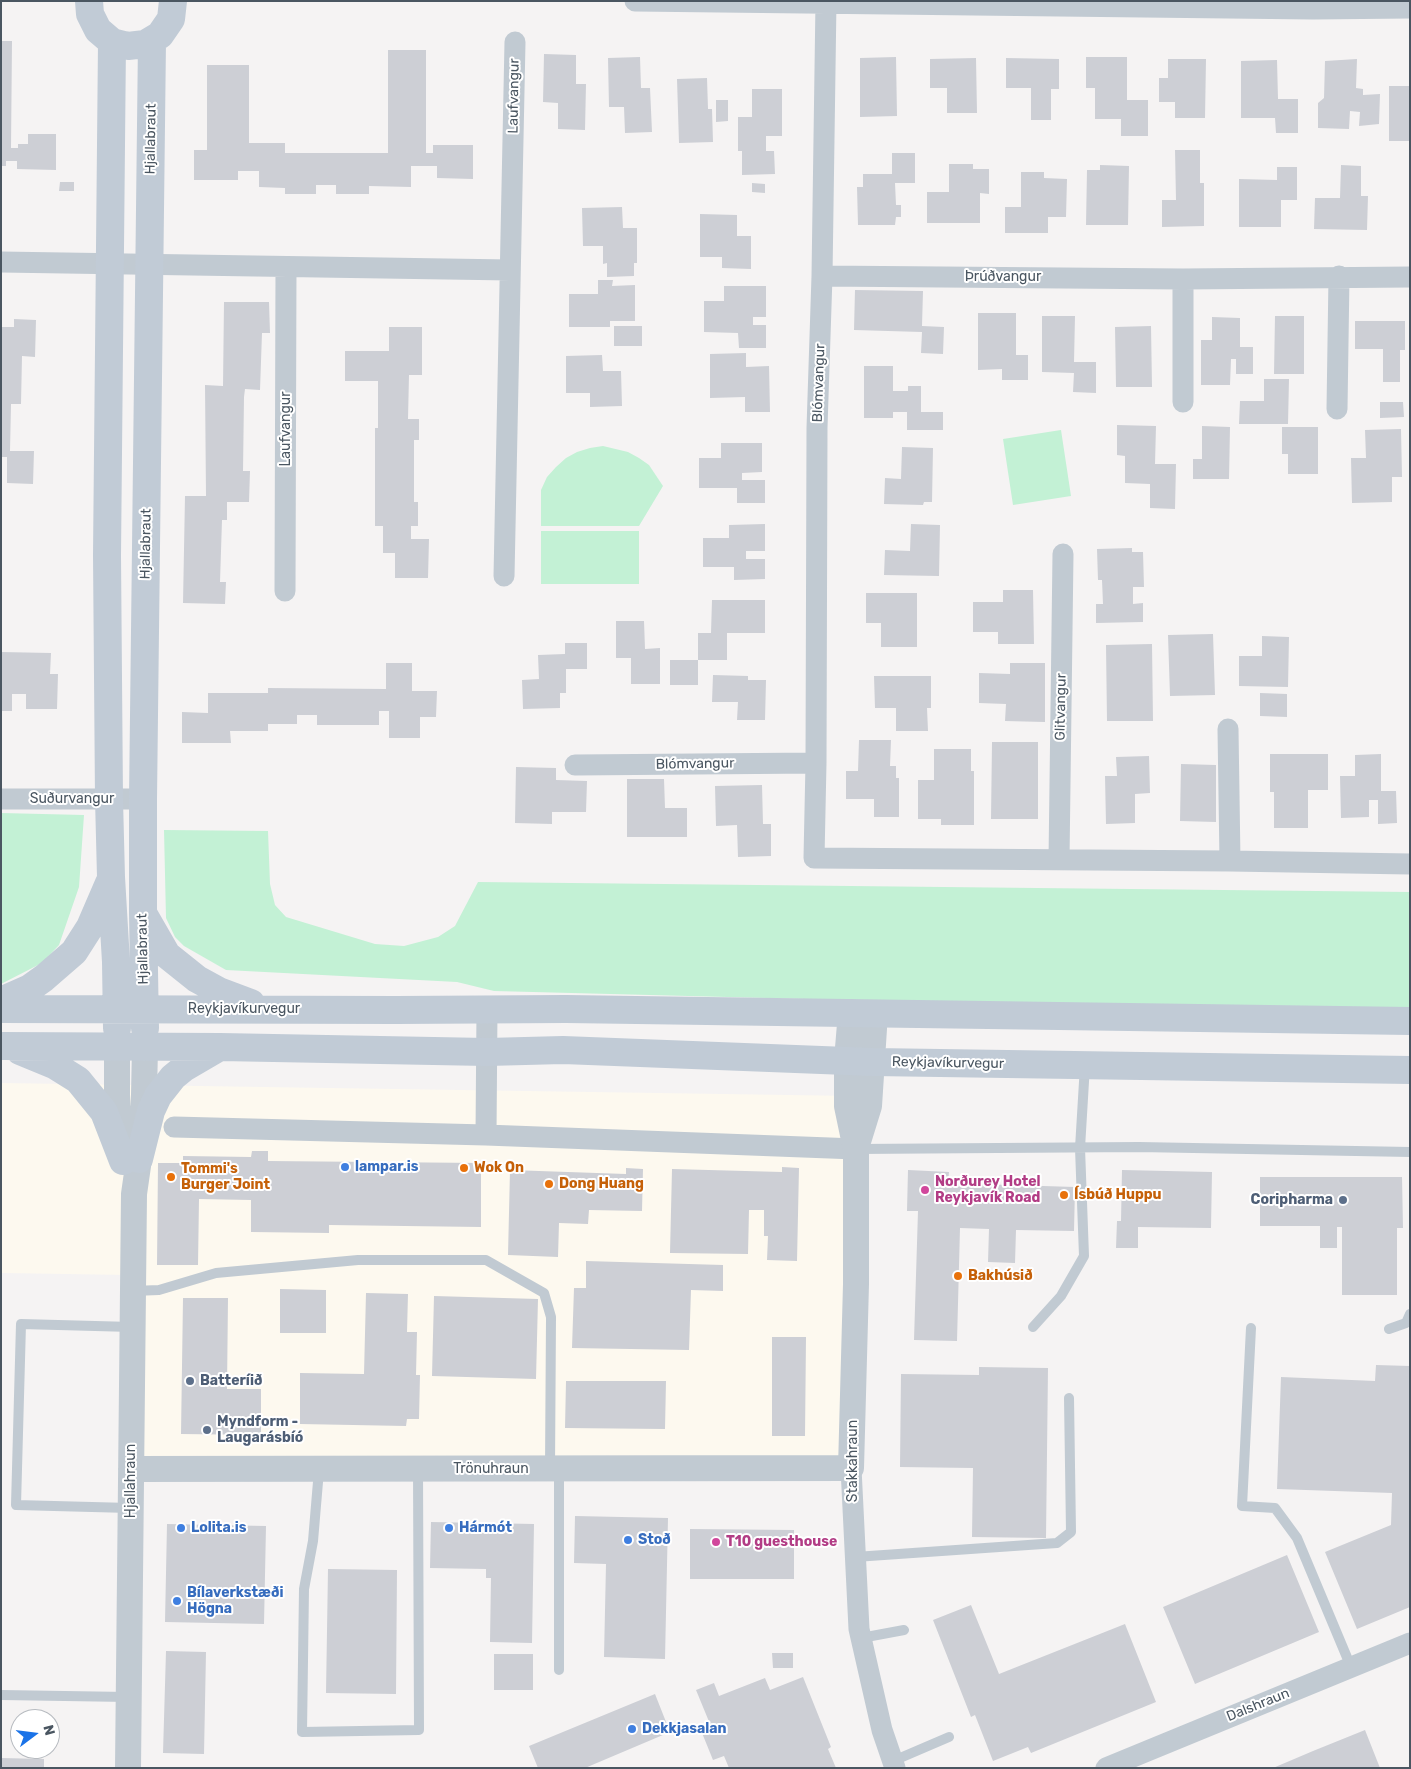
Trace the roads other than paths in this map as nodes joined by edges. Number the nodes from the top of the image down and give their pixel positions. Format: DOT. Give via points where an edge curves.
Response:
graph roads {
  1 [pos="89,1"];
  2 [pos="174,1"];
  3 [pos="635,1"];
  4 [pos="640,1"];
  5 [pos="826,3"];
  6 [pos="951,3"];
  7 [pos="1074,3"];
  8 [pos="1192,4"];
  9 [pos="1313,5"];
  10 [pos="1410,8"];
  11 [pos="152,41"];
  12 [pos="112,42"];
  13 [pos="515,42"];
  14 [pos="1,262"];
  15 [pos="110,263"];
  16 [pos="150,265"];
  17 [pos="286,267"];
  18 [pos="510,270"];
  19 [pos="822,276"];
  20 [pos="1339,276"];
  21 [pos="1410,276"];
  22 [pos="1183,279"];
  23 [pos="1183,402"];
  24 [pos="1337,409"];
  25 [pos="1063,554"];
  26 [pos="504,576"];
  27 [pos="285,591"];
  28 [pos="1228,729"];
  29 [pos="816,763"];
  30 [pos="575,765"];
  31 [pos="1,799"];
  32 [pos="109,799"];
  33 [pos="143,799"];
  34 [pos="1059,860"];
  35 [pos="1230,861"];
  36 [pos="1410,864"];
  37 [pos="111,877"];
  38 [pos="143,913"];
  39 [pos="1,1001"];
  40 [pos="1,1009"];
  41 [pos="117,1009"];
  42 [pos="145,1009"];
  43 [pos="269,1009"];
  44 [pos="487,1009"];
  45 [pos="863,1013"];
  46 [pos="1410,1022"];
  47 [pos="4,1046"];
  48 [pos="117,1047"];
  49 [pos="145,1047"];
  50 [pos="220,1047"];
  51 [pos="487,1052"];
  52 [pos="860,1061"];
  53 [pos="1085,1064"];
  54 [pos="1410,1070"];
  55 [pos="174,1127"];
  56 [pos="486,1135"];
  57 [pos="1080,1148"];
  58 [pos="856,1149"];
  59 [pos="1410,1152"];
  60 [pos="131,1160"];
  61 [pos="133,1291"];
  62 [pos="1410,1314"];
  63 [pos="132,1327"];
  64 [pos="1034,1327"];
  65 [pos="1251,1328"];
  66 [pos="1389,1329"];
  67 [pos="1069,1398"];
  68 [pos="851,1468"];
  69 [pos="131,1469"];
  70 [pos="554,1469"];
  71 [pos="319,1470"];
  72 [pos="418,1470"];
  73 [pos="131,1508"];
  74 [pos="855,1557"];
  75 [pos="904,1630"];
  76 [pos="861,1638"];
  77 [pos="1410,1643"];
  78 [pos="1351,1667"];
  79 [pos="559,1670"];
  80 [pos="1,1695"];
  81 [pos="129,1697"];
  82 [pos="949,1737"];
  83 [pos="894,1764"];
  84 [pos="128,1768"];
  85 [pos="1106,1768"];
  1 -- 12 [label="main road" via="90,14 98,30"];
  2 -- 11 [label="main road" via="171,19"];
  3 -- 4 [label="street"];
  4 -- 5 [label="street"];
  5 -- 6 [label="street"];
  5 -- 19 [label="street, Blómvangur"];
  6 -- 7 [label="street"];
  7 -- 8 [label="street"];
  8 -- 9 [label="street"];
  9 -- 10 [label="street"];
  11 -- 12 [label="main road" via="128,46"];
  11 -- 16 [label="main road, Hjallabraut"];
  12 -- 15 [label="main road, Hjallabraut"];
  13 -- 18 [label="street, Laufvangur"];
  14 -- 15 [label="street"];
  15 -- 16 [label="street"];
  15 -- 32 [label="main road, Hjallabraut"];
  16 -- 17 [label="street"];
  16 -- 33 [label="main road, Hjallabraut"];
  17 -- 18 [label="street"];
  17 -- 27 [label="street, Laufvangur"];
  18 -- 26 [label="street, Laufvangur"];
  19 -- 22 [label="street, Þrúðvangur"];
  19 -- 29 [label="street, Blómvangur" via="817,428"];
  20 -- 21 [label="street, Þrúðvangur"];
  20 -- 22 [label="street, Þrúðvangur"];
  20 -- 24 [label="street"];
  22 -- 23 [label="street"];
  25 -- 34 [label="street, Glitvangur"];
  28 -- 35 [label="street"];
  29 -- 30 [label="street, Blómvangur"];
  29 -- 34 [label="street, Blómvangur" via="814,858"];
  31 -- 32 [label="street, Suðurvangur"];
  32 -- 33 [label="street, Suðurvangur"];
  32 -- 37 [label="main road, Hjallabraut"];
  33 -- 38 [label="main road, Hjallabraut"];
  34 -- 35 [label="street"];
  35 -- 36 [label="street"];
  37 -- 39 [label="main road" via="90,927 74,952 30,988"];
  37 -- 41 [label="main road, Hjallabraut"];
  38 -- 42 [label="main road, Hjallabraut"];
  38 -- 43 [label="main road" via="167,954 197,979 219,991"];
  40 -- 41 [label="main road, Reykjavíkurvegur"];
  41 -- 42 [label="main road, Reykjavíkurvegur"];
  41 -- 48 [label="main road, Hjallabraut"];
  42 -- 43 [label="main road, Reykjavíkurvegur"];
  42 -- 49 [label="main road, Hjallabraut"];
  43 -- 44 [label="main road, Reykjavíkurvegur"];
  44 -- 45 [label="main road, Reykjavíkurvegur"];
  44 -- 51 [label="street"];
  45 -- 46 [label="main road, Reykjavíkurvegur"];
  45 -- 52 [label="street, Stakkahraun"];
  47 -- 48 [label="main road, Reykjavíkurvegur"];
  47 -- 60 [label="main road" via="54,1065 78,1080 104,1112"];
  48 -- 49 [label="main road, Reykjavíkurvegur"];
  48 -- 60 [label="street, Hjallahraun" via="117,1106"];
  49 -- 50 [label="main road, Reykjavíkurvegur"];
  49 -- 60 [label="street, Hjallahraun" via="144,1095"];
  50 -- 51 [label="main road, Reykjavíkurvegur"];
  50 -- 60 [label="main road" via="179,1072 158,1096"];
  51 -- 52 [label="main road, Reykjavíkurvegur" via="564,1050"];
  51 -- 56 [label="street"];
  52 -- 53 [label="main road, Reykjavíkurvegur"];
  52 -- 58 [label="street, Stakkahraun" via="847,1106"];
  53 -- 54 [label="main road, Reykjavíkurvegur"];
  53 -- 57 [label="lane"];
  55 -- 56 [label="street"];
  56 -- 58 [label="street"];
  57 -- 58 [label="lane"];
  57 -- 59 [label="lane"];
  57 -- 64 [label="lane" via="1084,1256 1061,1296"];
  58 -- 68 [label="street, Stakkahraun" via="856,1314"];
  60 -- 61 [label="street, Hjallahraun"];
  61 -- 63 [label="street, Hjallahraun"];
  61 -- 70 [label="lane" via="159,1290 216,1273 358,1260 486,1260 544,1294 551,1317"];
  62 -- 66 [label="lane" via="1406,1323"];
  63 -- 69 [label="street, Hjallahraun"];
  63 -- 73 [label="lane" via="21,1324 16,1505"];
  65 -- 78 [label="lane" via="1242,1506 1275,1508 1297,1538"];
  67 -- 74 [label="lane" via="1072,1532 1057,1543"];
  68 -- 70 [label="street, Trönuhraun"];
  68 -- 74 [label="street, Stakkahraun"];
  69 -- 71 [label="street, Trönuhraun"];
  69 -- 73 [label="street, Hjallahraun"];
  70 -- 72 [label="street, Trönuhraun"];
  70 -- 79 [label="lane"];
  71 -- 72 [label="street, Trönuhraun"];
  71 -- 72 [label="lane" via="313,1541 304,1589 302,1732 419,1730"];
  73 -- 81 [label="street, Hjallahraun"];
  74 -- 76 [label="street, Stakkahraun"];
  75 -- 76 [label="lane"];
  76 -- 83 [label="street, Stakkahraun" via="882,1730"];
  77 -- 78 [label="street, Dalshraun"];
  78 -- 85 [label="street, Dalshraun"];
  80 -- 81 [label="lane"];
  81 -- 84 [label="street, Hjallahraun"];
  82 -- 83 [label="lane"];
}
